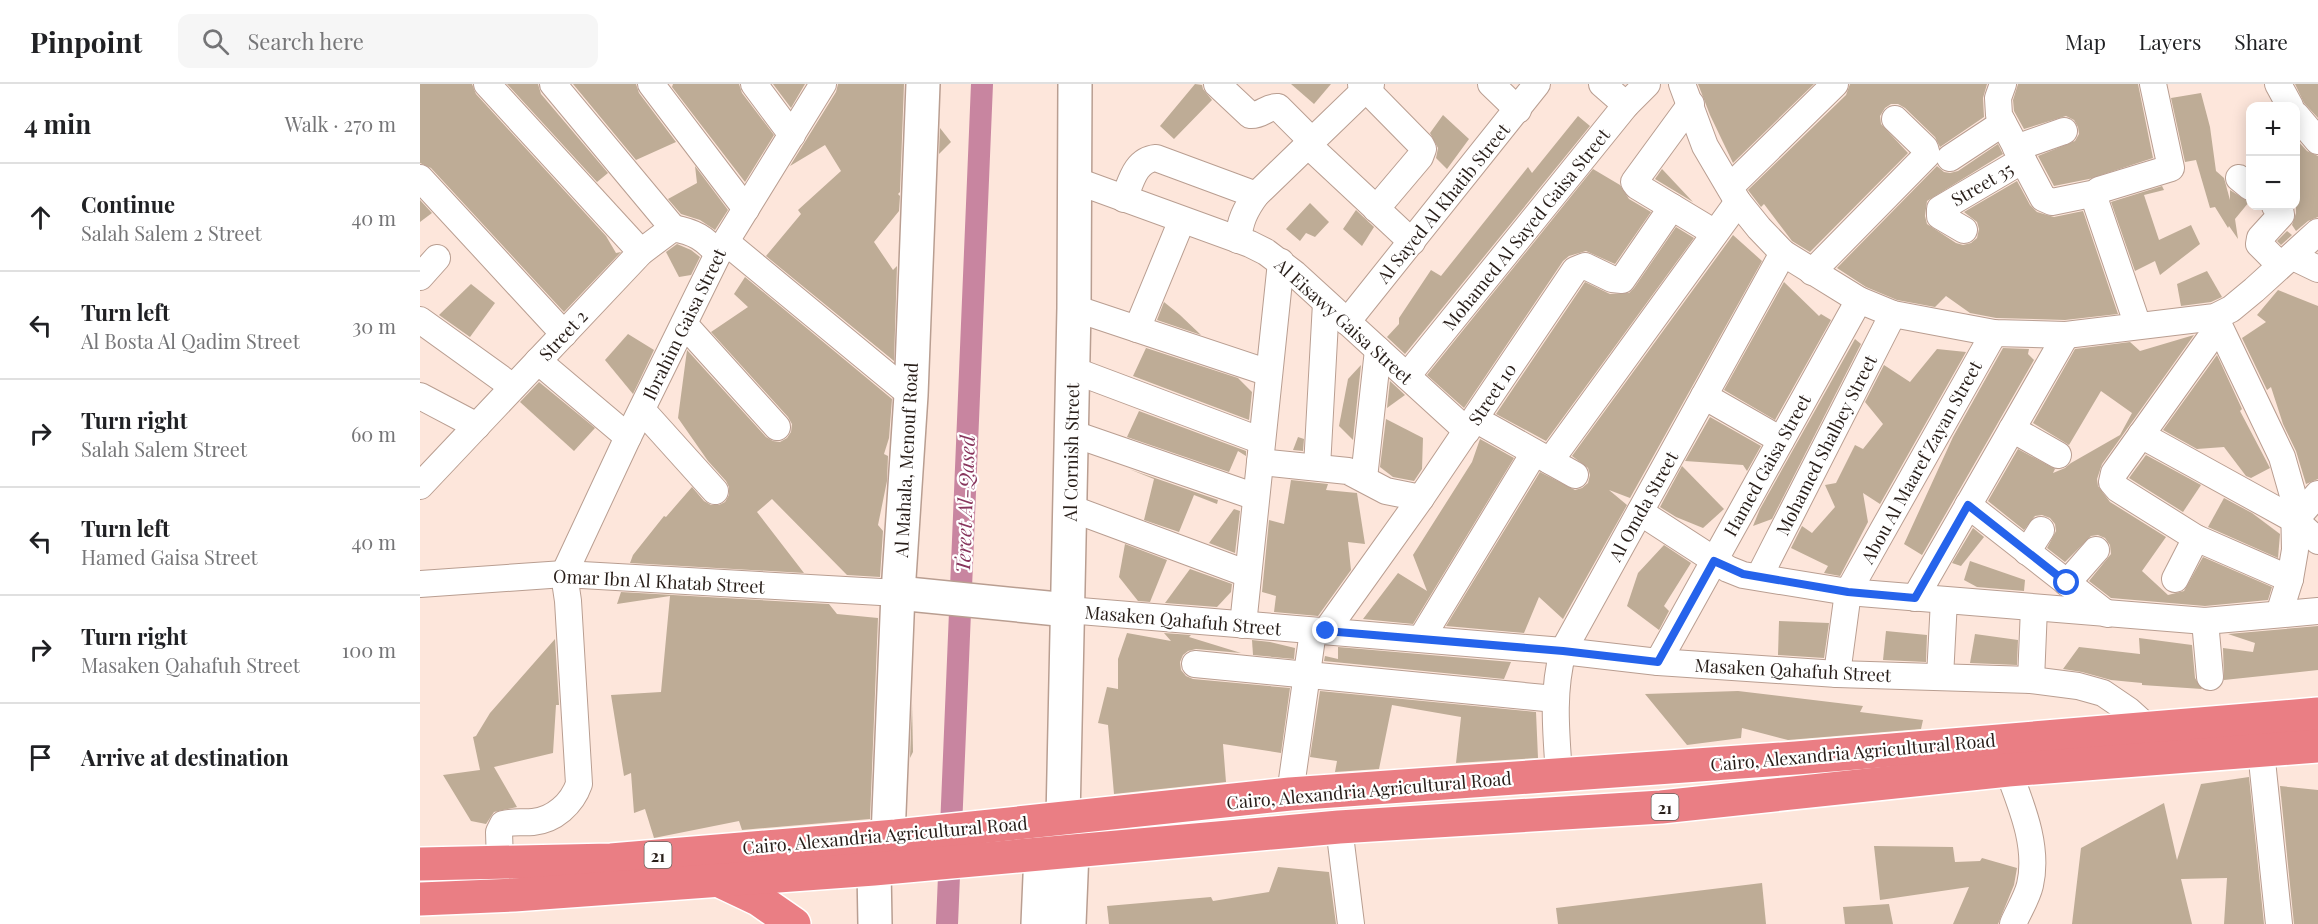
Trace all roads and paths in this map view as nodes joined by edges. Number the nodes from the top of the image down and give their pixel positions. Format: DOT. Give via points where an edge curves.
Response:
graph roads {
  1 [pos="487,84"];
  2 [pos="553,84"];
  3 [pos="651,84"];
  4 [pos="754,84"];
  5 [pos="823,84"];
  6 [pos="923,84"];
  7 [pos="1075,84"];
  8 [pos="1217,84"];
  9 [pos="1491,84"];
  10 [pos="1538,84"];
  11 [pos="1602,84"];
  12 [pos="1647,84"];
  13 [pos="1835,84"];
  14 [pos="2003,84"];
  15 [pos="2152,84"];
  16 [pos="2277,84"];
  17 [pos="1366,86"];
  18 [pos="1686,94"];
  19 [pos="2288,102"];
  20 [pos="1626,105"];
  21 [pos="1518,110"];
  22 [pos="1895,119"];
  23 [pos="2300,121"];
  24 [pos="2003,123"];
  25 [pos="2064,131"];
  26 [pos="792,135"];
  27 [pos="2318,141"];
  28 [pos="1309,142"];
  29 [pos="2020,154"];
  30 [pos="1950,158"];
  31 [pos="420,178"];
  32 [pos="1074,180"];
  33 [pos="2096,193"];
  34 [pos="1734,194"];
  35 [pos="1256,195"];
  36 [pos="1124,200"];
  37 [pos="1672,207"];
  38 [pos="746,209"];
  39 [pos="1376,209"];
  40 [pos="2280,210"];
  41 [pos="1182,220"];
  42 [pos="673,228"];
  43 [pos="1964,230"];
  44 [pos="2318,232"];
  45 [pos="1714,233"];
  46 [pos="1238,240"];
  47 [pos="1412,243"];
  48 [pos="722,248"];
  49 [pos="640,252"];
  50 [pos="1783,253"];
  51 [pos="437,258"];
  52 [pos="2286,261"];
  53 [pos="1281,262"];
  54 [pos="2318,269"];
  55 [pos="1812,272"];
  56 [pos="420,278"];
  57 [pos="1859,300"];
  58 [pos="1326,303"];
  59 [pos="1074,308"];
  60 [pos="2222,311"];
  61 [pos="1893,314"];
  62 [pos="420,320"];
  63 [pos="1347,322"];
  64 [pos="684,324"];
  65 [pos="2138,326"];
  66 [pos="1137,329"];
  67 [pos="1994,333"];
  68 [pos="564,334"];
  69 [pos="2066,335"];
  70 [pos="1378,350"];
  71 [pos="538,361"];
  72 [pos="1073,370"];
  73 [pos="1269,373"];
  74 [pos="1407,376"];
  75 [pos="513,387"];
  76 [pos="911,394"];
  77 [pos="420,396"];
  78 [pos="1704,396"];
  79 [pos="642,410"];
  80 [pos="1471,425"];
  81 [pos="477,426"];
  82 [pos="777,427"];
  83 [pos="2012,429"];
  84 [pos="1071,433"];
  85 [pos="2141,435"];
  86 [pos="628,437"];
  87 [pos="1781,440"];
  88 [pos="1261,451"];
  89 [pos="2058,455"];
  90 [pos="1542,457"];
  91 [pos="1317,467"];
  92 [pos="1575,475"];
  93 [pos="1364,478"];
  94 [pos="420,486"];
  95 [pos="715,490"];
  96 [pos="2318,494"];
  97 [pos="1256,497"];
  98 [pos="1421,498"];
  99 [pos="1968,505"];
  100 [pos="1070,508"];
  101 [pos="1640,512"];
  102 [pos="2295,520"];
  103 [pos="2041,530"];
  104 [pos="2196,538"];
  105 [pos="2318,541"];
  106 [pos="2096,550"];
  107 [pos="2027,552"];
  108 [pos="1714,561"];
  109 [pos="564,574"];
  110 [pos="1248,574"];
  111 [pos="1759,577"];
  112 [pos="2175,579"];
  113 [pos="2290,579"];
  114 [pos="2067,583"];
  115 [pos="420,584"];
  116 [pos="1848,592"];
  117 [pos="911,595"];
  118 [pos="1915,598"];
  119 [pos="1944,600"];
  120 [pos="2034,608"];
  121 [pos="1054,609"];
  122 [pos="2318,611"];
  123 [pos="2107,614"];
  124 [pos="2279,614"];
  125 [pos="2205,621"];
  126 [pos="1243,625"];
  127 [pos="1320,631"];
  128 [pos="1421,639"];
  129 [pos="1563,651"];
  130 [pos="1658,662"];
  131 [pos="1195,664"];
  132 [pos="1837,674"];
  133 [pos="1307,675"];
  134 [pos="2210,676"];
  135 [pos="1940,677"];
  136 [pos="2031,680"];
  137 [pos="1555,699"];
  138 [pos="2318,714"];
  139 [pos="2148,728"];
  140 [pos="2318,746"];
  141 [pos="2261,751"];
  142 [pos="1797,758"];
  143 [pos="1656,767"];
  144 [pos="2008,770"];
  145 [pos="1559,774"];
  146 [pos="1801,793"];
  147 [pos="1290,794"];
  148 [pos="1661,807"];
  149 [pos="1063,819"];
  150 [pos="1340,827"];
  151 [pos="892,836"];
  152 [pos="1042,853"];
  153 [pos="505,862"];
  154 [pos="420,864"];
  155 [pos="879,869"];
  156 [pos="613,873"];
  157 [pos="716,879"];
  158 [pos="514,895"];
  159 [pos="420,899"];
  160 [pos="794,924"];
  161 [pos="874,924"];
  162 [pos="1038,924"];
  163 [pos="1069,924"];
  164 [pos="1351,924"];
  165 [pos="2013,924"];
  166 [pos="2279,924"];
  1 -- 49 [label="street"];
  2 -- 42 [label="street"];
  3 -- 38 [label="street"];
  4 -- 26 [label="street"];
  5 -- 26 [label="street, Ibrahim Gaisa Street"];
  6 -- 76 [label="main road, Al Mahala, Menouf Road"];
  7 -- 32 [label="main road, Al Cornish Street"];
  8 -- 28 [label="street" via="1250,115 1278,107"];
  9 -- 21 [label="street"];
  10 -- 21 [label="street, Al Sayed Al Khatib Street"];
  11 -- 20 [label="street"];
  12 -- 20 [label="street, Mohamed Al Sayed Gaisa Street"];
  13 -- 34 [label="street"];
  14 -- 24 [label="street" via="1997,107"];
  15 -- 33 [label="street" via="2172,159 2171,169"];
  16 -- 19 [label="street"];
  17 -- 28 [label="street"];
  17 -- 39 [label="street" via="1423,150"];
  18 -- 34 [label="street" via="1705,146"];
  18 -- 37 [label="street" via="1634,182"];
  20 -- 74 [label="street, Mohamed Al Sayed Gaisa Street"];
  21 -- 47 [label="street, Al Sayed Al Khatib Street"];
  22 -- 55 [label="street" via="1925,148 1927,155"];
  23 -- 27 [label="street"];
  24 -- 29 [label="street"];
  24 -- 30 [label="street"];
  25 -- 29 [label="street"];
  26 -- 38 [label="street, Ibrahim Gaisa Street"];
  28 -- 35 [label="street"];
  28 -- 39 [label="street"];
  29 -- 33 [label="street" via="2043,198 2049,202"];
  29 -- 43 [label="street, Street 35" via="1940,209 1940,216"];
  31 -- 68 [label="street"];
  32 -- 36 [label="street, Al Eisawy Gaisa Street"];
  32 -- 59 [label="main road, Al Cornish Street"];
  33 -- 65 [label="street" via="2095,200"];
  34 -- 45 [label="street"];
  34 -- 50 [label="street"];
  35 -- 36 [label="street" via="1156,158 1140,164"];
  35 -- 46 [label="street" via="1246,208"];
  36 -- 41 [label="street, Al Eisawy Gaisa Street"];
  37 -- 45 [label="street"];
  37 -- 80 [label="street, Street 10" via="1622,280 1585,266 1575,270"];
  38 -- 48 [label="street, Ibrahim Gaisa Street"];
  39 -- 47 [label="street"];
  40 -- 52 [label="street" via="2281,215 2259,241 2261,247"];
  41 -- 46 [label="street, Al Eisawy Gaisa Street"];
  41 -- 66 [label="street"];
  42 -- 48 [label="street" via="691,231"];
  42 -- 49 [label="street, Street 2"];
  44 -- 52 [label="street"];
  45 -- 90 [label="street"];
  46 -- 53 [label="street, Al Eisawy Gaisa Street"];
  47 -- 63 [label="street, Al Sayed Al Khatib Street"];
  48 -- 64 [label="street, Ibrahim Gaisa Street"];
  48 -- 76 [label="street"];
  49 -- 68 [label="street, Street 2"];
  50 -- 55 [label="street"];
  50 -- 78 [label="street, Al Omda Street"];
  51 -- 56 [label="street"];
  52 -- 54 [label="street"];
  52 -- 60 [label="street"];
  53 -- 58 [label="street, Al Eisawy Gaisa Street"];
  53 -- 73 [label="street"];
  55 -- 57 [label="street"];
  57 -- 61 [label="street"];
  57 -- 87 [label="street, Hamed Gaisa Street"];
  58 -- 63 [label="street, Al Eisawy Gaisa Street"];
  58 -- 91 [label="street"];
  59 -- 66 [label="street"];
  59 -- 72 [label="main road, Al Cornish Street"];
  60 -- 65 [label="street"];
  60 -- 85 [label="street"];
  60 -- 102 [label="street" via="2282,457 2294,499"];
  61 -- 67 [label="street"];
  61 -- 111 [label="street, Mohamed Shalbey Street"];
  62 -- 75 [label="street"];
  63 -- 70 [label="street, Al Eisawy Gaisa Street"];
  64 -- 79 [label="street, Ibrahim Gaisa Street"];
  64 -- 82 [label="street"];
  65 -- 69 [label="street"];
  66 -- 73 [label="street"];
  67 -- 69 [label="street"];
  67 -- 116 [label="street, Abou Al Maaref Zayan Street"];
  68 -- 71 [label="street, Street 2"];
  69 -- 83 [label="street"];
  70 -- 74 [label="street, Al Eisawy Gaisa Street"];
  70 -- 93 [label="street"];
  71 -- 75 [label="street, Street 2"];
  71 -- 86 [label="street"];
  72 -- 84 [label="main road, Al Cornish Street"];
  72 -- 88 [label="street"];
  73 -- 88 [label="street"];
  74 -- 80 [label="street, Al Eisawy Gaisa Street"];
  75 -- 81 [label="street, Street 2"];
  76 -- 117 [label="main road, Al Mahala, Menouf Road"];
  77 -- 81 [label="street"];
  78 -- 87 [label="street"];
  78 -- 101 [label="street, Al Omda Street"];
  79 -- 86 [label="street, Ibrahim Gaisa Street"];
  79 -- 95 [label="street"];
  80 -- 90 [label="street, Al Eisawy Gaisa Street"];
  80 -- 98 [label="street, Street 10"];
  81 -- 94 [label="street, Street 2"];
  83 -- 89 [label="street"];
  83 -- 99 [label="street"];
  84 -- 97 [label="street"];
  84 -- 100 [label="main road, Al Cornish Street"];
  85 -- 102 [label="street"];
  85 -- 104 [label="street" via="2114,473 2114,486"];
  86 -- 109 [label="street, Ibrahim Gaisa Street"];
  87 -- 108 [label="street, Hamed Gaisa Street"];
  88 -- 91 [label="street"];
  88 -- 97 [label="street"];
  90 -- 92 [label="street, Al Eisawy Gaisa Street"];
  90 -- 128 [label="street"];
  91 -- 93 [label="street" via="1348,471"];
  93 -- 98 [label="street" via="1386,491"];
  96 -- 102 [label="street"];
  97 -- 110 [label="street"];
  98 -- 127 [label="street, Street 10"];
  99 -- 107 [label="street"];
  99 -- 118 [label="street"];
  100 -- 110 [label="street"];
  100 -- 121 [label="main road, Al Cornish Street"];
  101 -- 108 [label="street"];
  101 -- 129 [label="street, Al Omda Street"];
  102 -- 105 [label="street"];
  102 -- 113 [label="street"];
  103 -- 107 [label="street"];
  104 -- 112 [label="street"];
  104 -- 113 [label="street"];
  106 -- 114 [label="street"];
  107 -- 114 [label="street"];
  108 -- 111 [label="street"];
  108 -- 130 [label="street, Hamed Gaisa Street"];
  109 -- 115 [label="street, Omar Ibn Al Khatab Street"];
  109 -- 117 [label="street, Omar Ibn Al Khatab Street"];
  109 -- 153 [label="street" via="579,784 575,795 554,816 503,824 499,832"];
  110 -- 126 [label="street"];
  111 -- 116 [label="street"];
  113 -- 124 [label="street"];
  114 -- 123 [label="street"];
  116 -- 118 [label="street"];
  116 -- 132 [label="street"];
  117 -- 121 [label="main road"];
  117 -- 151 [label="main road, Al Mahala, Menouf Road"];
  118 -- 119 [label="street"];
  119 -- 120 [label="street"];
  119 -- 135 [label="street"];
  120 -- 123 [label="street"];
  120 -- 136 [label="street"];
  121 -- 126 [label="street, Masaken Qahafuh Street"];
  121 -- 149 [label="main road, Al Cornish Street"];
  122 -- 124 [label="street"];
  123 -- 125 [label="street"];
  124 -- 125 [label="street"];
  125 -- 134 [label="street"];
  126 -- 127 [label="street, Masaken Qahafuh Street"];
  127 -- 128 [label="street, Masaken Qahafuh Street"];
  127 -- 133 [label="street"];
  128 -- 129 [label="street, Masaken Qahafuh Street"];
  129 -- 130 [label="street, Masaken Qahafuh Street"];
  129 -- 137 [label="street, Al Omda Street"];
  130 -- 132 [label="street, Masaken Qahafuh Street"];
  131 -- 133 [label="street"];
  132 -- 135 [label="street, Masaken Qahafuh Street"];
  133 -- 137 [label="street"];
  133 -- 147 [label="street"];
  135 -- 136 [label="street, Masaken Qahafuh Street"];
  136 -- 139 [label="street, Masaken Qahafuh Street" via="2103,693"];
  137 -- 145 [label="street, Al Omda Street"];
  138 -- 139 [label="highway, Cairo, Alexandria Agricultural Road / 21"];
  139 -- 142 [label="highway, Cairo, Alexandria Agricultural Road / 21"];
  140 -- 141 [label="highway, Cairo, Alexandria Agricultural Road / 21"];
  141 -- 144 [label="highway, Cairo, Alexandria Agricultural Road / 21"];
  141 -- 166 [label="street"];
  142 -- 143 [label="highway, Cairo, Alexandria Agricultural Road / 21"];
  142 -- 146 [label="highway" via="1791,766 1791,776"];
  143 -- 145 [label="highway, Cairo, Alexandria Agricultural Road / 21"];
  143 -- 148 [label="highway" via="1667,786"];
  144 -- 146 [label="highway, Cairo, Alexandria Agricultural Road / 21"];
  144 -- 165 [label="street" via="2026,818 2031,851 2030,885"];
  145 -- 147 [label="highway, Cairo, Alexandria Agricultural Road / 21"];
  146 -- 148 [label="highway, Cairo, Alexandria Agricultural Road / 21"];
  147 -- 149 [label="highway, Cairo, Alexandria Agricultural Road / 21"];
  148 -- 150 [label="highway, Cairo, Alexandria Agricultural Road / 21"];
  149 -- 151 [label="highway, Cairo, Alexandria Agricultural Road / 21"];
  150 -- 152 [label="highway, Cairo, Alexandria Agricultural Road / 21"];
  150 -- 164 [label="street"];
  151 -- 156 [label="highway, Cairo, Alexandria Agricultural Road / 21"];
  152 -- 155 [label="highway, Cairo, Alexandria Agricultural Road / 21"];
  152 -- 162 [label="main road"];
  152 -- 163 [label="main road"];
  153 -- 154 [label="highway, Cairo, Alexandria Agricultural Road / 21"];
  153 -- 156 [label="highway, Cairo, Alexandria Agricultural Road / 21"];
  153 -- 158 [label="highway" via="519,867 523,878"];
  155 -- 157 [label="highway, Cairo, Alexandria Agricultural Road / 21"];
  155 -- 161 [label="main road"];
  156 -- 157 [label="highway, Cairo, Alexandria Agricultural Road / 21"];
  156 -- 158 [label="highway, Cairo, Alexandria Agricultural Road / 21"];
  157 -- 160 [label="highway" via="758,899"];
  158 -- 159 [label="highway, Cairo, Alexandria Agricultural Road / 21"];
}
